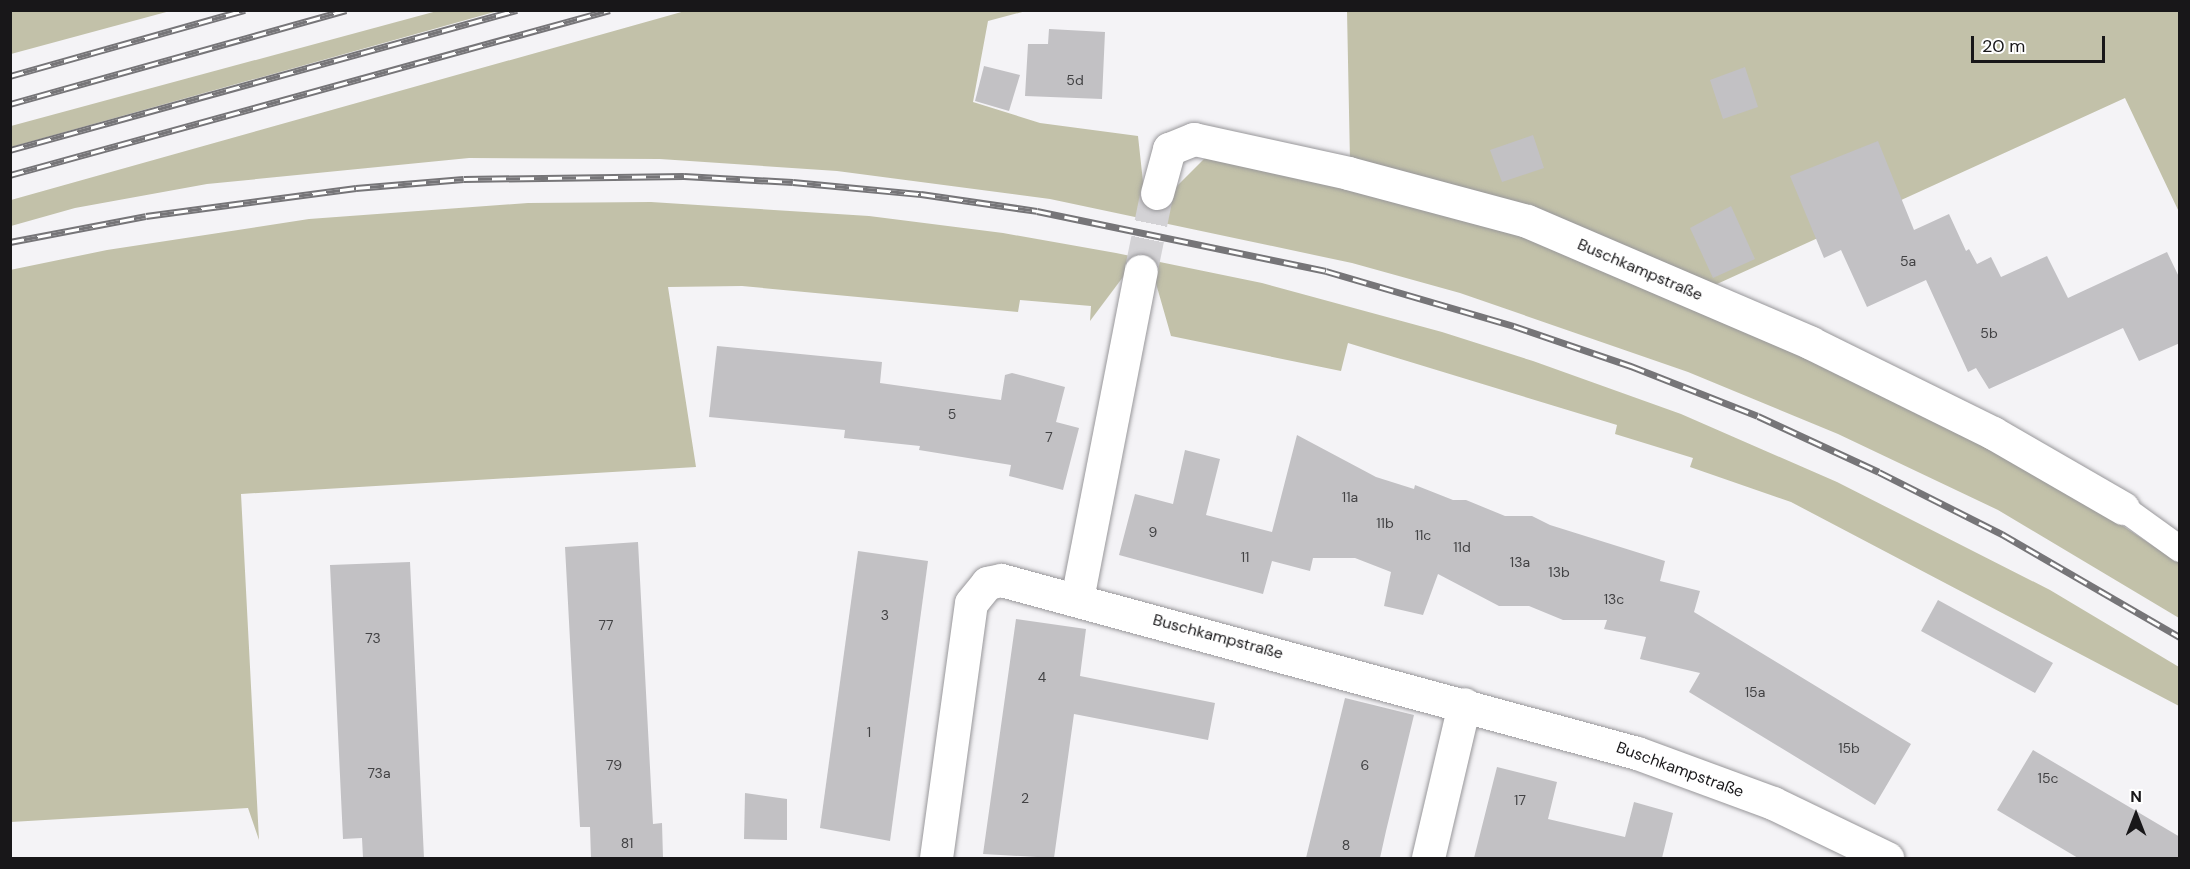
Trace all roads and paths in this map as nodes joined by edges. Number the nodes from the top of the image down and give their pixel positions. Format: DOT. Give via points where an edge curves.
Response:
graph roads {
  1 [pos="1157,193"];
  2 [pos="1141,271"];
  3 [pos="2123,508"];
  4 [pos="2180,549"];
  5 [pos="1077,599"];
  6 [pos="1464,704"];
  7 [pos="936,858"];
  8 [pos="1428,858"];
  9 [pos="1887,858"];
  1 -- 3 [label="street, Buschkampstraße" via="1169,149 1194,139 1348,173 1527,221 1811,344 1993,433"];
  2 -- 5 [label="street"];
  3 -- 4 [label="lane"];
  5 -- 6 [label="street, Buschkampstraße"];
  5 -- 7 [label="street, Buschkampstraße" via="1001,580 987,582 974,597"];
  6 -- 8 [label="street"];
  6 -- 9 [label="street, Buschkampstraße" via="1637,753 1773,803"];
}
